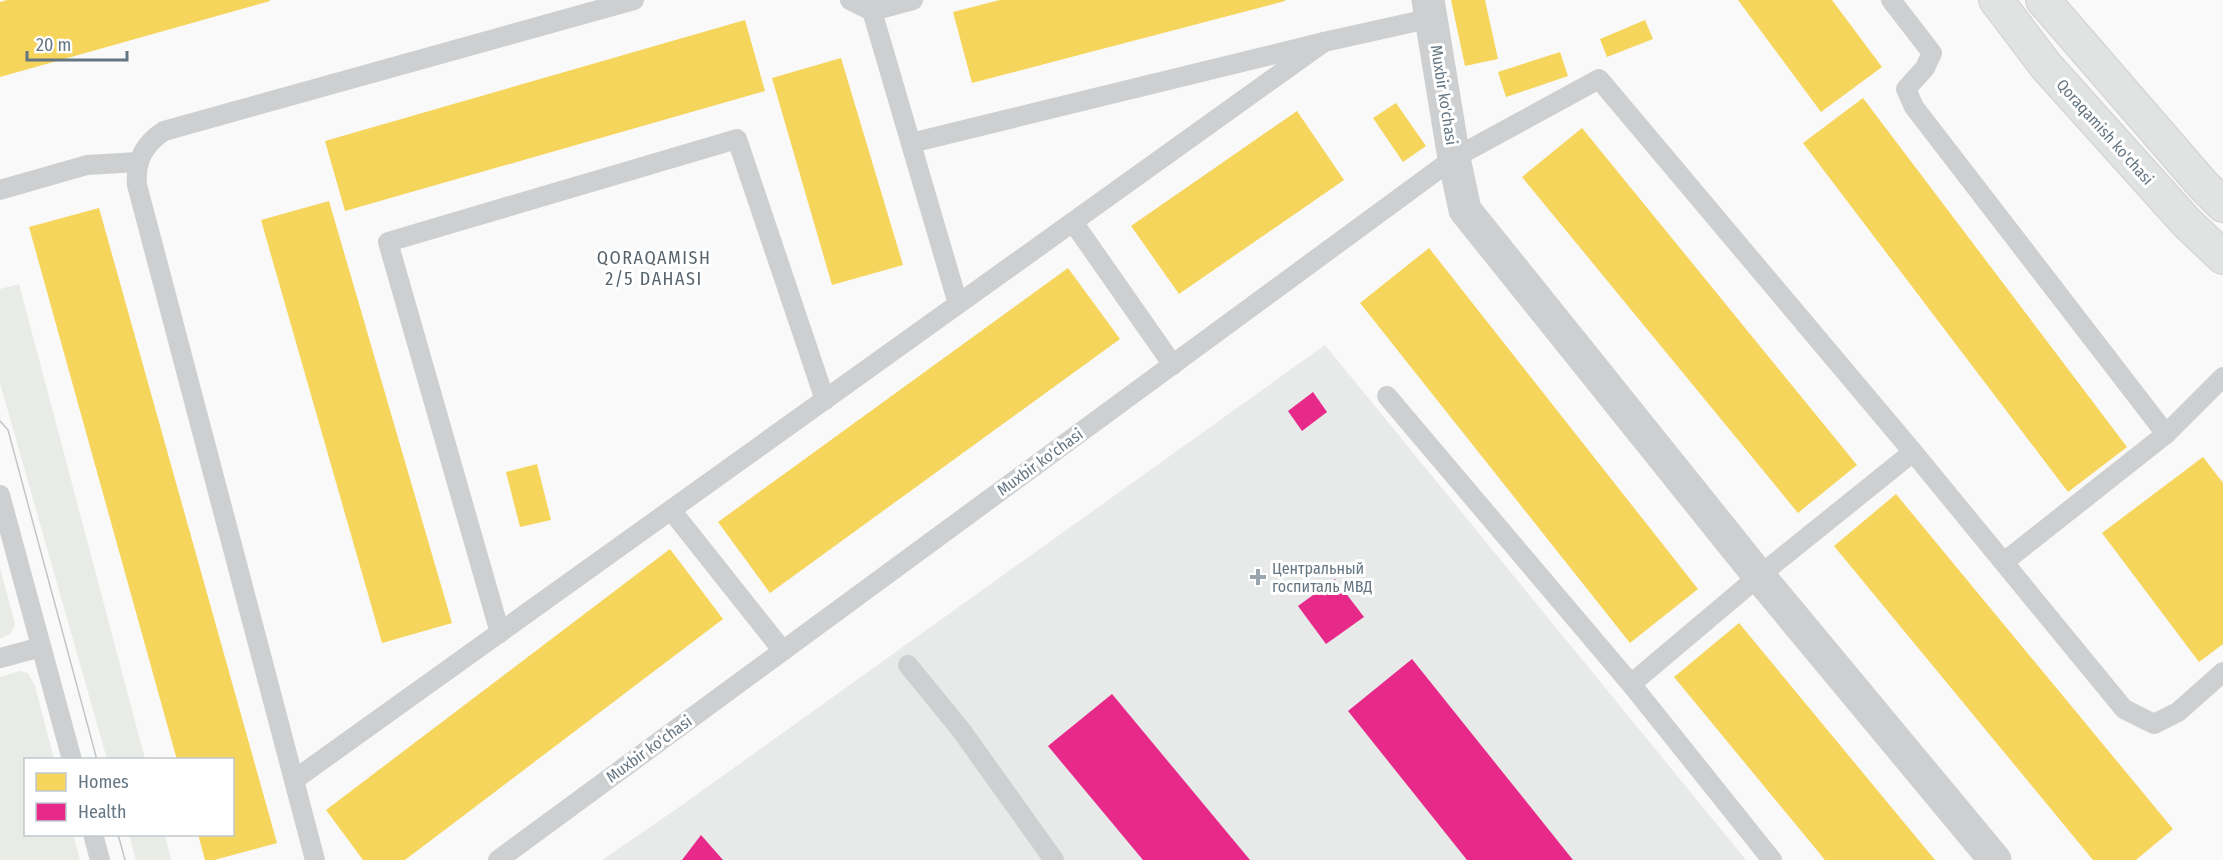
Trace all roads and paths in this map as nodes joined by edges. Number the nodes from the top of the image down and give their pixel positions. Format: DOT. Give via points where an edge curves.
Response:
graph roads {
  1 [pos="634,0"];
  2 [pos="850,0"];
  3 [pos="913,0"];
  4 [pos="1890,0"];
  5 [pos="1996,0"];
  6 [pos="2043,0"];
  7 [pos="1430,9"];
  8 [pos="872,10"];
  9 [pos="1324,42"];
  10 [pos="911,143"];
  11 [pos="1454,158"];
  12 [pos="138,162"];
  13 [pos="0,190"];
  14 [pos="2223,205"];
  15 [pos="1073,222"];
  16 [pos="2223,257"];
  17 [pos="958,304"];
  18 [pos="1173,365"];
  19 [pos="2223,377"];
  20 [pos="1387,396"];
  21 [pos="825,400"];
  22 [pos="2166,434"];
  23 [pos="1913,452"];
  24 [pos="0,495"];
  25 [pos="671,510"];
  26 [pos="2004,562"];
  27 [pos="1759,576"];
  28 [pos="500,633"];
  29 [pos="41,647"];
  30 [pos="783,651"];
  31 [pos="0,658"];
  32 [pos="908,665"];
  33 [pos="2223,672"];
  34 [pos="1631,684"];
  35 [pos="72,758"];
  36 [pos="294,780"];
  37 [pos="94,836"];
  38 [pos="100,860"];
  39 [pos="315,860"];
  40 [pos="498,860"];
  41 [pos="1054,860"];
  42 [pos="1772,860"];
  43 [pos="1995,860"];
  1 -- 12 [label="lane" via="164,131 150,141"];
  2 -- 8 [label="lane"];
  3 -- 8 [label="lane"];
  4 -- 22 [label="lane" via="1932,53 1925,68 1906,89 1914,107"];
  5 -- 16 [label="main road, Qoraqamish ko'chasi" via="2054,74 2187,224"];
  6 -- 14 [label="main road"];
  7 -- 9 [label="lane"];
  7 -- 11 [label="street, Muxbir ko'chasi"];
  8 -- 10 [label="lane"];
  9 -- 10 [label="lane"];
  9 -- 15 [label="lane"];
  10 -- 17 [label="lane"];
  11 -- 18 [label="lane, Muxbir ko'chasi"];
  11 -- 23 [label="lane" via="1599,79"];
  11 -- 27 [label="street" via="1465,210"];
  12 -- 13 [label="lane" via="87,165"];
  12 -- 36 [label="lane" via="137,185"];
  15 -- 17 [label="lane"];
  15 -- 18 [label="lane"];
  17 -- 21 [label="lane"];
  18 -- 30 [label="lane, Muxbir ko'chasi"];
  19 -- 22 [label="lane"];
  20 -- 34 [label="lane"];
  21 -- 25 [label="lane"];
  21 -- 28 [label="lane" via="737,139 388,242"];
  22 -- 26 [label="lane"];
  23 -- 26 [label="lane"];
  23 -- 27 [label="lane"];
  24 -- 29 [label="lane"];
  25 -- 28 [label="lane"];
  25 -- 30 [label="lane"];
  26 -- 33 [label="lane" via="2124,708 2154,724 2178,712"];
  27 -- 34 [label="lane"];
  27 -- 43 [label="street"];
  28 -- 36 [label="lane"];
  29 -- 31 [label="lane"];
  29 -- 35 [label="lane"];
  30 -- 40 [label="lane, Muxbir ko'chasi"];
  32 -- 41 [label="lane" via="961,730"];
  34 -- 42 [label="lane"];
  36 -- 39 [label="lane"];
  37 -- 38 [label="lane"];
}
